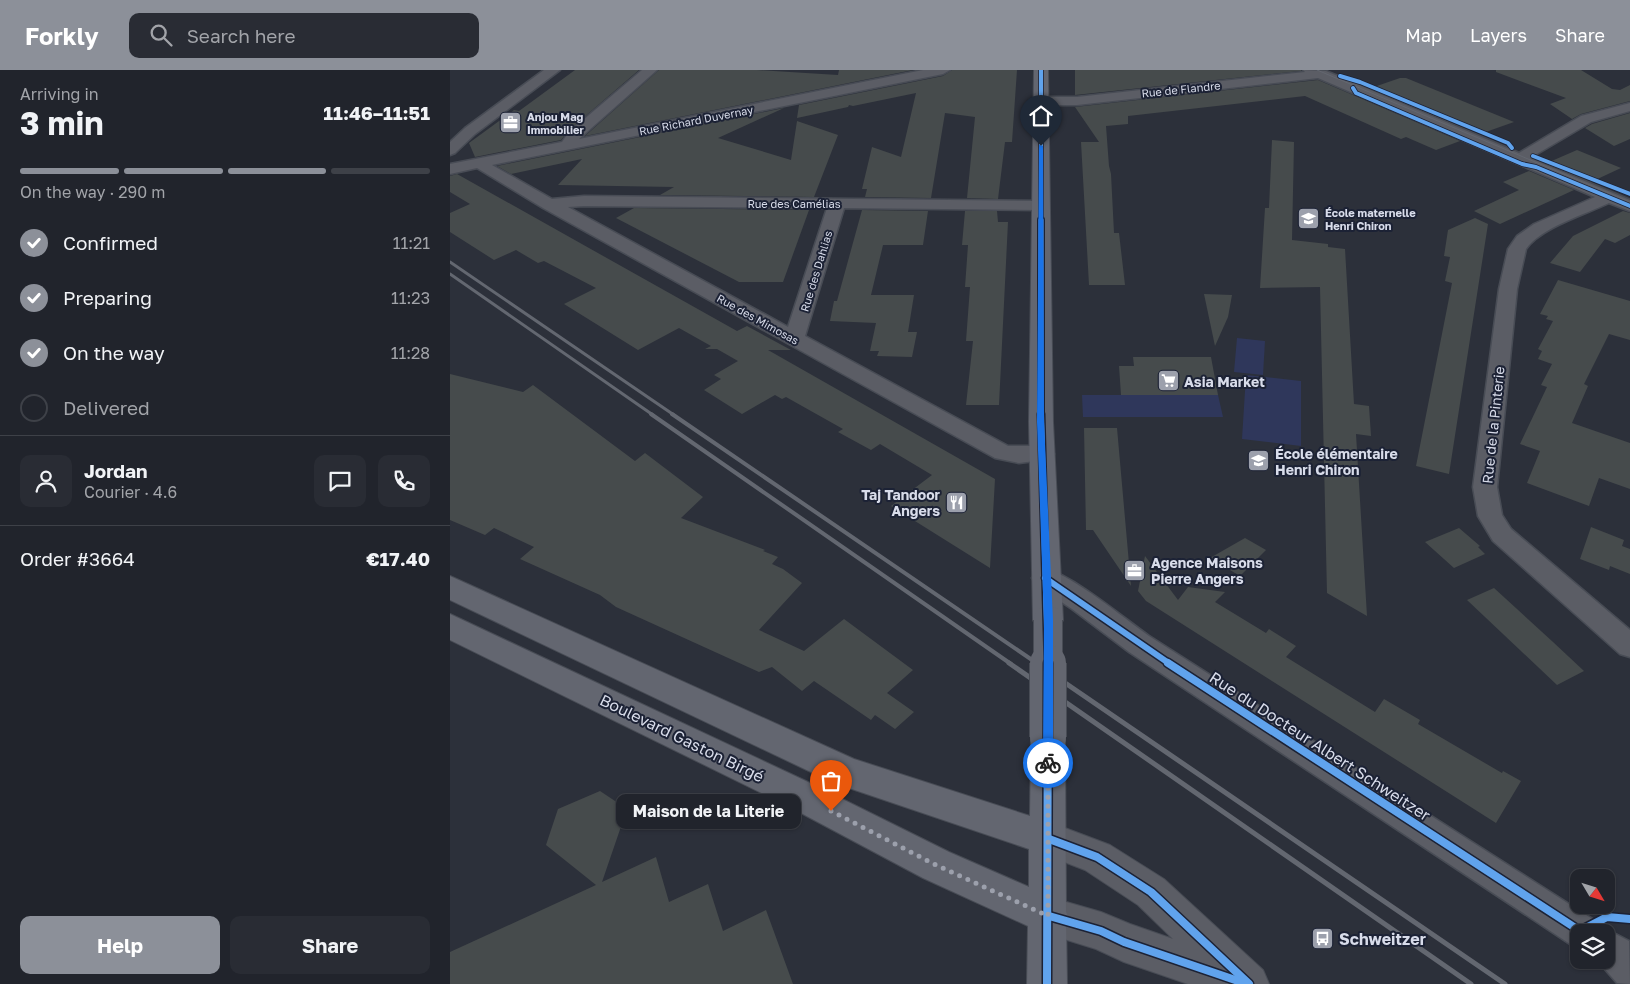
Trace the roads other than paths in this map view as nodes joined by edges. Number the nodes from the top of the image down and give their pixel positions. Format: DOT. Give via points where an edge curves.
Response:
graph roads {
  1 [pos="553,70"];
  2 [pos="650,70"];
  3 [pos="943,70"];
  4 [pos="1041,70"];
  5 [pos="1359,70"];
  6 [pos="1323,72"];
  7 [pos="878,77"];
  8 [pos="1042,101"];
  9 [pos="1630,107"];
  10 [pos="569,145"];
  11 [pos="450,150"];
  12 [pos="1526,154"];
  13 [pos="481,163"];
  14 [pos="450,169"];
  15 [pos="1619,198"];
  16 [pos="837,203"];
  17 [pos="549,204"];
  18 [pos="1040,205"];
  19 [pos="1630,206"];
  20 [pos="794,339"];
  21 [pos="1042,454"];
  22 [pos="1045,578"];
  23 [pos="450,587"];
  24 [pos="450,626"];
  25 [pos="1630,646"];
  26 [pos="1049,838"];
  27 [pos="1048,916"];
  28 [pos="1570,924"];
  29 [pos="1615,953"];
  30 [pos="1630,970"];
  31 [pos="1047,984"];
  32 [pos="1248,984"];
  1 -- 11 [label="street" via="470,131"];
  2 -- 10 [label="street" via="574,134"];
  3 -- 7 [label="street, Rue Richard Duvernay"];
  4 -- 8 [label="main road"];
  5 -- 6 [label="street, Rue de Flandre"];
  6 -- 8 [label="street, Rue de Flandre" via="1077,101"];
  6 -- 12 [label="street"];
  6 -- 15 [label="street"];
  7 -- 10 [label="street, Rue Richard Duvernay"];
  8 -- 18 [label="main road"];
  9 -- 12 [label="street" via="1586,119"];
  10 -- 13 [label="street, Rue Richard Duvernay"];
  12 -- 15 [label="street"];
  13 -- 14 [label="street, Rue Richard Duvernay"];
  13 -- 17 [label="street, Rue des Mimosas"];
  15 -- 19 [label="street"];
  15 -- 25 [label="street, Rue de la Pinterie" via="1540,228 1516,249 1508,289 1485,487 1490,516 1502,535"];
  16 -- 17 [label="street, Rue des Camélias" via="584,201"];
  16 -- 18 [label="street, Rue des Camélias"];
  16 -- 20 [label="street, Rue des Dahlias"];
  17 -- 20 [label="street, Rue des Mimosas"];
  18 -- 21 [label="main road"];
  20 -- 21 [label="street, Rue des Mimosas" via="1003,453"];
  21 -- 22 [label="main road"];
  22 -- 26 [label="main road, bridge"];
  22 -- 28 [label="street, Rue du Docteur Albert Schweitzer" via="1147,649"];
  23 -- 26 [label="main road" via="846,772"];
  24 -- 27 [label="main road, Boulevard Gaston Birgé" via="796,793 936,865"];
  26 -- 27 [label="main road"];
  26 -- 32 [label="street" via="1097,856 1151,892"];
  27 -- 31 [label="main road"];
  27 -- 32 [label="street" via="1101,931 1196,968"];
  29 -- 30 [label="street"];
}
